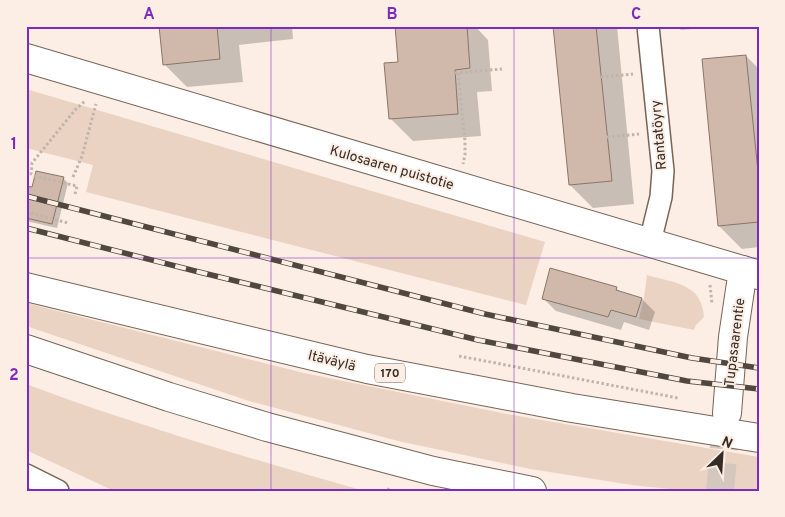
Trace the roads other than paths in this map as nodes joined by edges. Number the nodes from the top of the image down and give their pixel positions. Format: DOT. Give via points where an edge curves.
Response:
graph roads {
  1 [pos="648,26"];
  2 [pos="26,58"];
  3 [pos="650,242"];
  4 [pos="751,272"];
  5 [pos="26,287"];
  6 [pos="26,349"];
  7 [pos="727,413"];
  8 [pos="759,438"];
  9 [pos="26,475"];
  10 [pos="58,491"];
  11 [pos="532,491"];
  1 -- 3 [label="street, Rantatöyry" via="663,170"];
  2 -- 3 [label="main road, Kulosaaren puistotie"];
  3 -- 4 [label="main road, Kulosaaren puistotie"];
  4 -- 7 [label="main road, Tupasaarentie" via="733,337"];
  5 -- 8 [label="main road, Itäväylä / 170" via="367,369 572,408"];
  6 -- 11 [label="main road" via="267,427 433,471"];
  9 -- 10 [label="street"];
}
